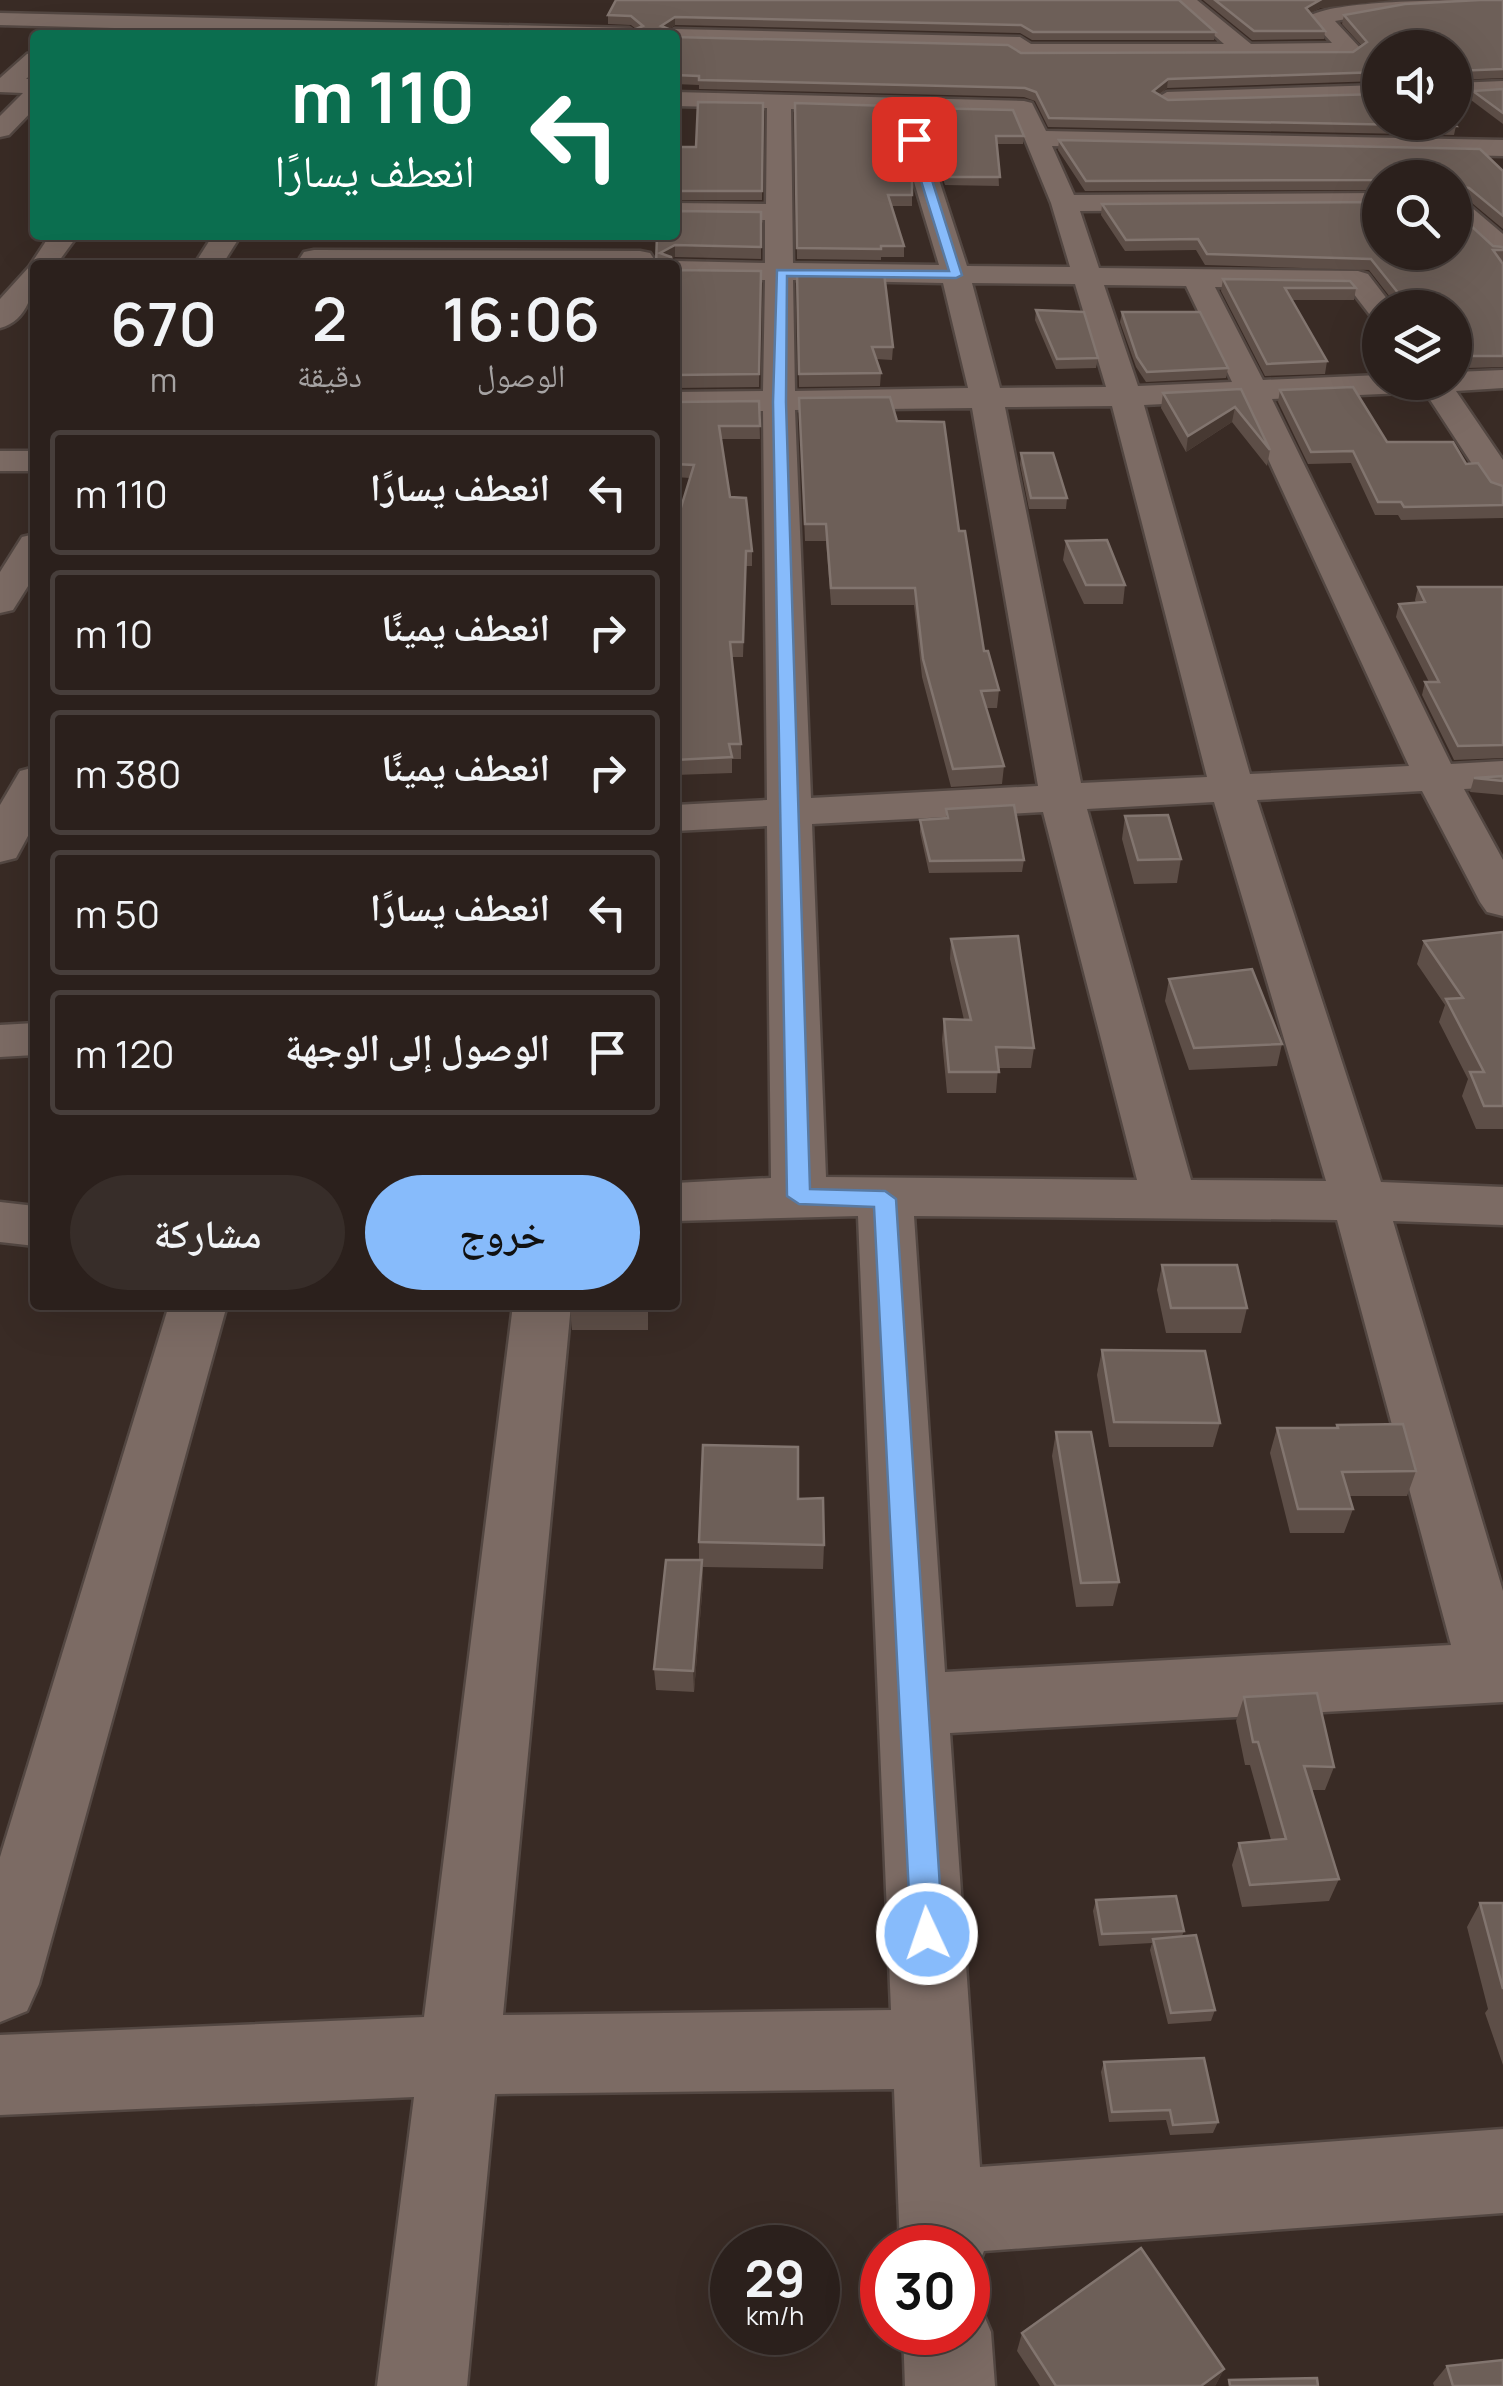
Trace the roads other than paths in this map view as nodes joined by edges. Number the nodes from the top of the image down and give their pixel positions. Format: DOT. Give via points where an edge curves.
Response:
graph roads {
  1 [pos="102,0"];
  2 [pos="227,0"];
  3 [pos="345,0"];
  4 [pos="1184,0"];
  5 [pos="1482,3"];
  6 [pos="1364,4"];
  7 [pos="717,12"];
  8 [pos="0,20"];
  9 [pos="455,27"];
  10 [pos="69,28"];
  11 [pos="582,28"];
  12 [pos="194,29"];
  13 [pos="256,30"];
  14 [pos="319,30"];
  15 [pos="352,30"];
  16 [pos="680,38"];
  17 [pos="703,45"];
  18 [pos="1139,51"];
  19 [pos="1246,51"];
  20 [pos="30,63"];
  21 [pos="1023,76"];
  22 [pos="2,86"];
  23 [pos="30,86"];
  24 [pos="1503,88"];
  25 [pos="1472,89"];
  26 [pos="1362,92"];
  27 [pos="1304,94"];
  28 [pos="1472,94"];
  29 [pos="30,99"];
  30 [pos="1167,99"];
  31 [pos="680,101"];
  32 [pos="780,102"];
  33 [pos="903,105"];
  34 [pos="1503,112"];
  35 [pos="0,130"];
  36 [pos="1190,140"];
  37 [pos="1448,140"];
  38 [pos="1376,145"];
  39 [pos="1459,148"];
  40 [pos="1496,159"];
  41 [pos="1395,160"];
  42 [pos="1362,201"];
  43 [pos="1295,202"];
  44 [pos="1064,203"];
  45 [pos="680,211"];
  46 [pos="778,212"];
  47 [pos="1472,220"];
  48 [pos="1316,228"];
  49 [pos="1500,242"];
  50 [pos="318,253"];
  51 [pos="642,253"];
  52 [pos="1337,254"];
  53 [pos="680,270"];
  54 [pos="781,272"];
  55 [pos="956,275"];
  56 [pos="1088,277"];
  57 [pos="1196,278"];
  58 [pos="1358,280"];
  59 [pos="1365,290"];
  60 [pos="1503,379"];
  61 [pos="1472,381"];
  62 [pos="1362,386"];
  63 [pos="1255,391"];
  64 [pos="1125,396"];
  65 [pos="987,399"];
  66 [pos="1448,400"];
  67 [pos="680,402"];
  68 [pos="780,402"];
  69 [pos="0,461"];
  70 [pos="30,461"];
  71 [pos="1503,486"];
  72 [pos="30,552"];
  73 [pos="0,602"];
  74 [pos="1503,774"];
  75 [pos="1434,778"];
  76 [pos="1232,790"];
  77 [pos="30,794"];
  78 [pos="1062,799"];
  79 [pos="788,814"];
  80 [pos="680,818"];
  81 [pos="13,843"];
  82 [pos="1503,902"];
  83 [pos="30,1040"];
  84 [pos="0,1041"];
  85 [pos="799,1196"];
  86 [pos="885,1199"];
  87 [pos="1169,1199"];
  88 [pos="1358,1201"];
  89 [pos="680,1202"];
  90 [pos="1503,1206"];
  91 [pos="0,1222"];
  92 [pos="30,1225"];
  93 [pos="197,1310"];
  94 [pos="541,1310"];
  95 [pos="1498,1672"];
  96 [pos="913,1704"];
  97 [pos="0,1984"];
  98 [pos="934,2050"];
  99 [pos="460,2054"];
  100 [pos="0,2074"];
  101 [pos="1503,2171"];
  102 [pos="942,2225"];
  103 [pos="990,2225"];
  104 [pos="949,2355"];
  105 [pos="422,2386"];
  106 [pos="950,2386"];
  1 -- 10 [label="street"];
  2 -- 12 [label="street"];
  3 -- 14 [label="street"];
  4 -- 19 [label="street"];
  5 -- 6 [label="street"];
  6 -- 19 [label="street" via="1319,17 1351,50"];
  7 -- 17 [label="street"];
  8 -- 10 [label="street"];
  9 -- 11 [label="street"];
  9 -- 15 [label="street"];
  10 -- 12 [label="street"];
  12 -- 13 [label="street"];
  16 -- 17 [label="street"];
  17 -- 21 [label="street" via="840,38"];
  18 -- 19 [label="street"];
  18 -- 21 [label="street"];
  18 -- 30 [label="street"];
  20 -- 22 [label="street"];
  21 -- 33 [label="street"];
  21 -- 36 [label="street"];
  21 -- 44 [label="street"];
  22 -- 23 [label="street"];
  24 -- 25 [label="street"];
  26 -- 27 [label="street"];
  27 -- 30 [label="street"];
  27 -- 38 [label="street"];
  28 -- 34 [label="street"];
  29 -- 35 [label="street"];
  30 -- 36 [label="street"];
  31 -- 32 [label="street"];
  32 -- 33 [label="street" via="837,96"];
  32 -- 46 [label="street"];
  33 -- 55 [label="street"];
  36 -- 38 [label="street"];
  37 -- 39 [label="street"];
  38 -- 39 [label="street"];
  38 -- 41 [label="street"];
  39 -- 40 [label="street"];
  42 -- 43 [label="street"];
  43 -- 44 [label="street"];
  43 -- 48 [label="street"];
  44 -- 56 [label="street"];
  45 -- 46 [label="street"];
  46 -- 54 [label="street"];
  47 -- 49 [label="street"];
  50 -- 51 [label="street"];
  52 -- 58 [label="street"];
  53 -- 54 [label="street"];
  54 -- 55 [label="street"];
  54 -- 68 [label="street"];
  55 -- 56 [label="street"];
  55 -- 65 [label="street"];
  56 -- 57 [label="street"];
  56 -- 64 [label="street"];
  57 -- 58 [label="street"];
  57 -- 63 [label="street"];
  58 -- 59 [label="street"];
  60 -- 61 [label="street"];
  62 -- 63 [label="street"];
  63 -- 64 [label="street"];
  63 -- 75 [label="street"];
  64 -- 65 [label="street"];
  64 -- 76 [label="street"];
  65 -- 68 [label="street"];
  65 -- 78 [label="street"];
  66 -- 71 [label="street"];
  67 -- 68 [label="street"];
  68 -- 79 [label="street"];
  69 -- 70 [label="street"];
  72 -- 73 [label="street"];
  74 -- 75 [label="street"];
  75 -- 76 [label="street"];
  75 -- 82 [label="street"];
  76 -- 78 [label="street"];
  76 -- 88 [label="street"];
  77 -- 81 [label="street"];
  78 -- 79 [label="street"];
  78 -- 87 [label="street"];
  79 -- 80 [label="street"];
  79 -- 85 [label="street"];
  83 -- 84 [label="street"];
  85 -- 86 [label="street"];
  85 -- 89 [label="street"];
  86 -- 87 [label="street"];
  86 -- 96 [label="street"];
  87 -- 88 [label="street"];
  88 -- 90 [label="street"];
  88 -- 95 [label="street"];
  91 -- 92 [label="street"];
  93 -- 97 [label="street"];
  94 -- 99 [label="street"];
  95 -- 96 [label="street"];
  96 -- 98 [label="street"];
  98 -- 99 [label="street"];
  98 -- 102 [label="street"];
  99 -- 100 [label="street"];
  99 -- 105 [label="street"];
  101 -- 103 [label="street"];
  104 -- 106 [label="street"];
}
